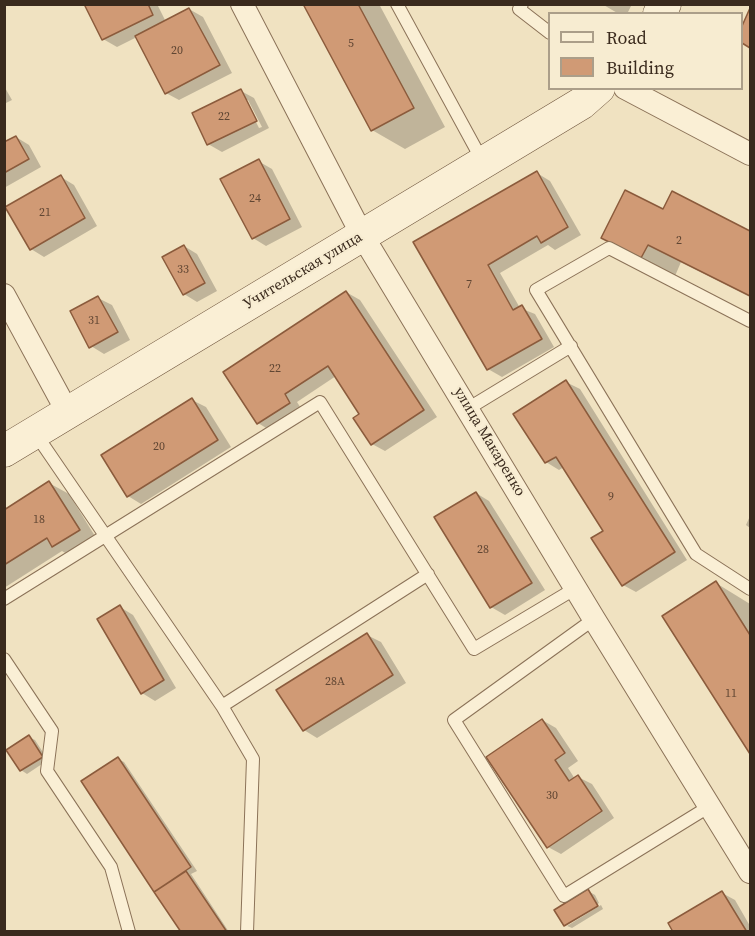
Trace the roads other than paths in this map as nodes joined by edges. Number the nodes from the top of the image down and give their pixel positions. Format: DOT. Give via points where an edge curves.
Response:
graph roads {
  1 [pos="242,4"];
  2 [pos="397,4"];
  3 [pos="522,4"];
  4 [pos="548,32"];
  5 [pos="597,90"];
  6 [pos="629,90"];
  7 [pos="750,154"];
  8 [pos="483,162"];
  9 [pos="362,235"];
  10 [pos="4,295"];
  11 [pos="750,321"];
  12 [pos="571,346"];
  13 [pos="469,408"];
  14 [pos="68,413"];
  15 [pos="35,433"];
  16 [pos="4,451"];
  17 [pos="106,534"];
  18 [pos="428,574"];
  19 [pos="576,588"];
  20 [pos="750,589"];
  21 [pos="4,599"];
  22 [pos="594,619"];
  23 [pos="4,659"];
  24 [pos="222,706"];
  25 [pos="710,806"];
  26 [pos="750,872"];
  27 [pos="129,932"];
  28 [pos="247,932"];
  1 -- 9 [label="street, улица Макаренко"];
  2 -- 8 [label="lane"];
  3 -- 4 [label="lane" via="519,9"];
  5 -- 8 [label="street, Учительская улица" via="582,103"];
  6 -- 7 [label="street"];
  8 -- 9 [label="street, Учительская улица"];
  9 -- 13 [label="street, улица Макаренко"];
  9 -- 14 [label="street, Учительская улица"];
  10 -- 14 [label="street"];
  11 -- 12 [label="lane" via="609,248 536,290"];
  12 -- 13 [label="lane"];
  12 -- 20 [label="lane" via="696,554"];
  13 -- 19 [label="street, улица Макаренко"];
  14 -- 15 [label="street, Учительская улица"];
  15 -- 16 [label="street, Учительская улица"];
  15 -- 17 [label="lane"];
  17 -- 18 [label="lane" via="320,402"];
  17 -- 21 [label="lane"];
  17 -- 24 [label="lane"];
  18 -- 19 [label="lane" via="474,649"];
  18 -- 24 [label="lane"];
  19 -- 22 [label="street, улица Макаренко"];
  22 -- 25 [label="street, улица Макаренко"];
  22 -- 25 [label="lane" via="454,720 564,896"];
  23 -- 27 [label="lane" via="52,731 47,771 111,867"];
  24 -- 28 [label="lane" via="253,759"];
  25 -- 26 [label="street, улица Макаренко"];
}
